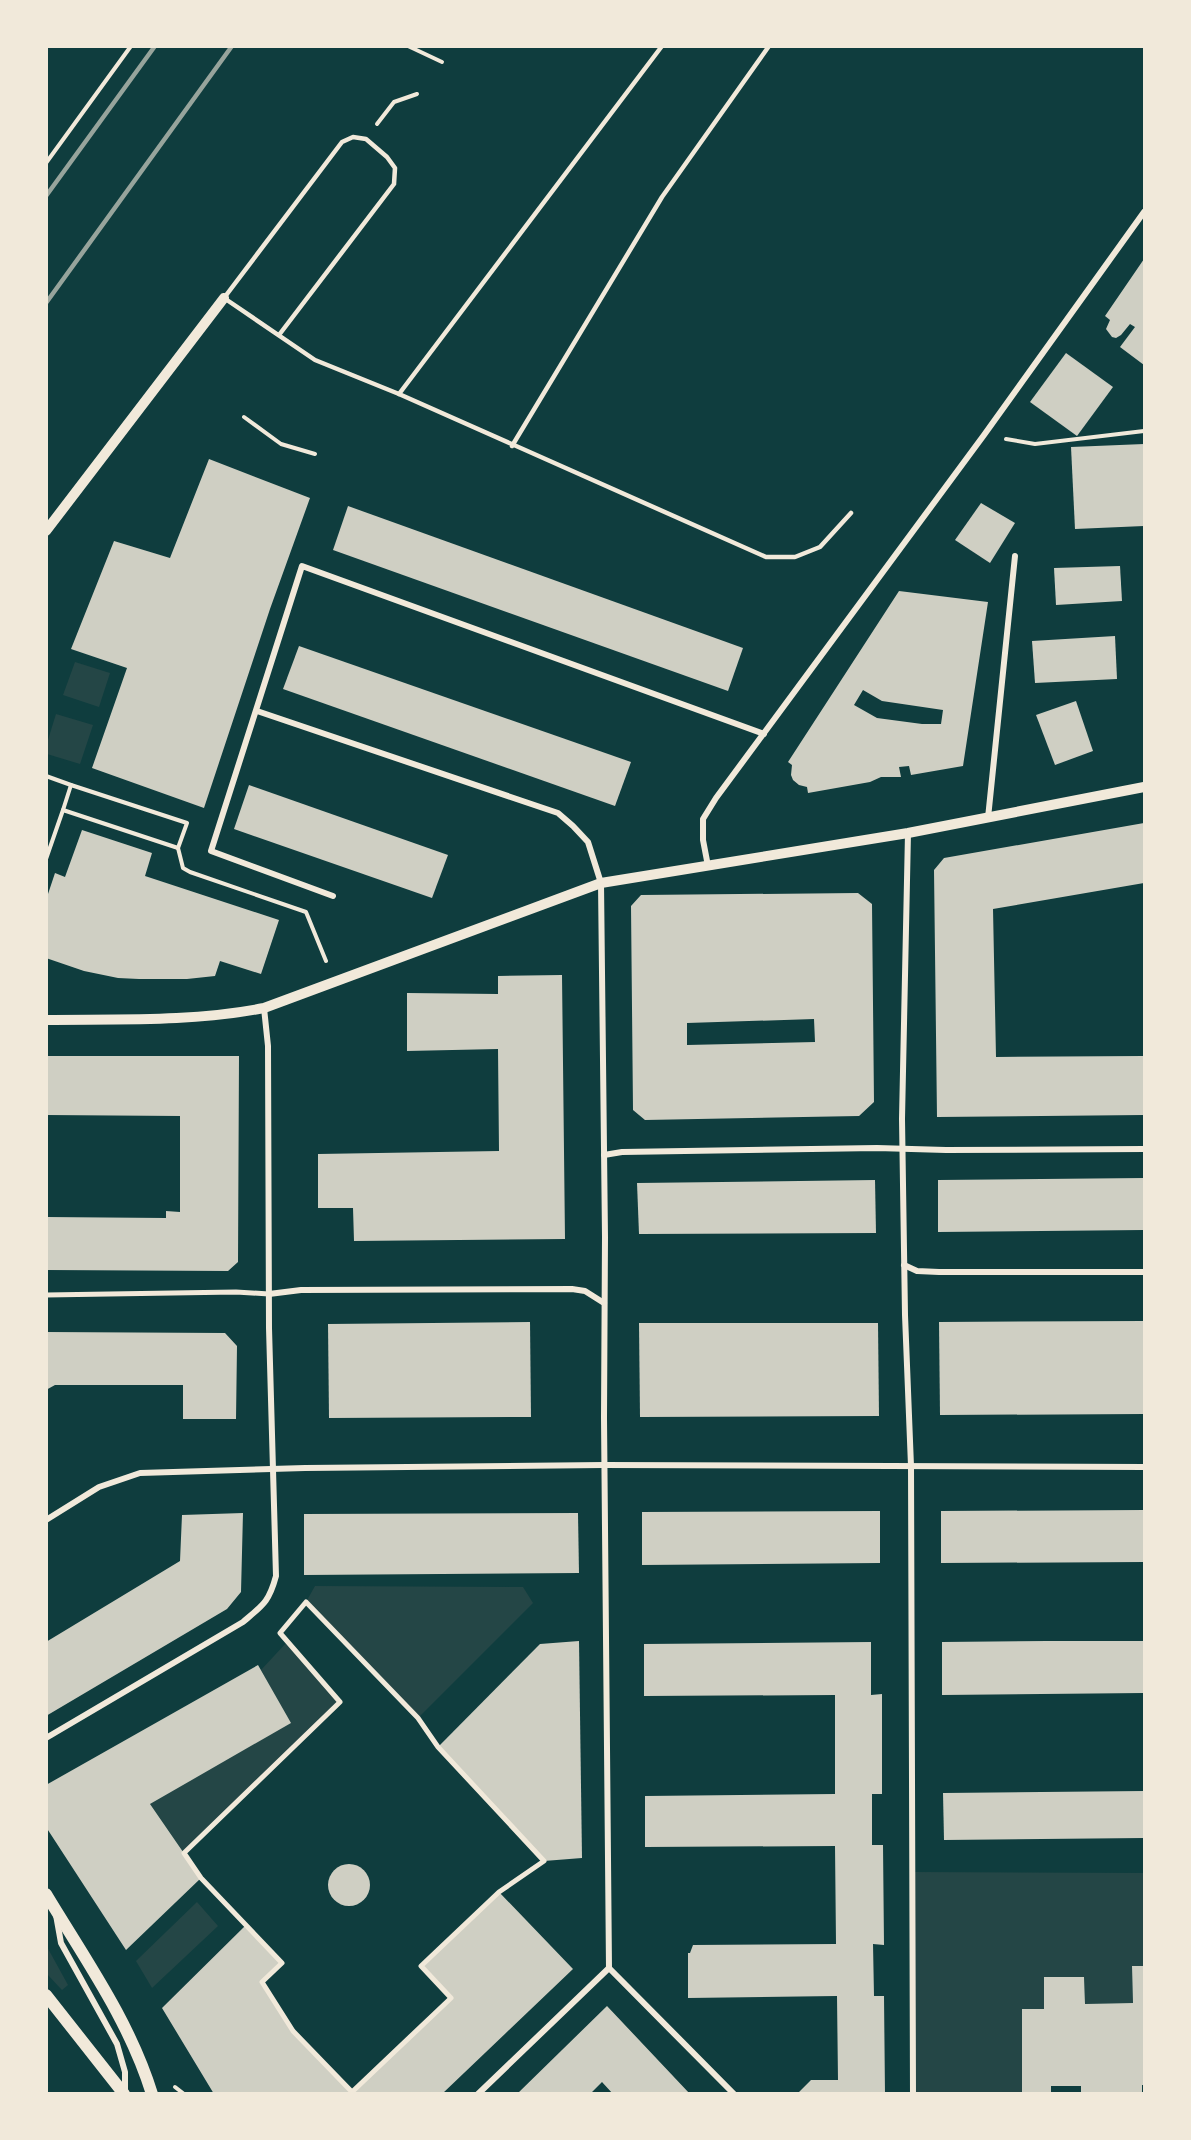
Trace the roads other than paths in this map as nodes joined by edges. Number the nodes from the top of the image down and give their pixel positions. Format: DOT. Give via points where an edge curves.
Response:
graph roads {
  1 [pos="662,46"];
  2 [pos="770,46"];
  3 [pos="1144,212"];
  4 [pos="224,298"];
  5 [pos="279,335"];
  6 [pos="399,394"];
  7 [pos="512,446"];
  8 [pos="850,513"];
  9 [pos="46,531"];
  10 [pos="1015,556"];
  11 [pos="257,711"];
  12 [pos="764,734"];
  13 [pos="1144,787"];
  14 [pos="988,818"];
  15 [pos="908,832"];
  16 [pos="708,866"];
  17 [pos="601,883"];
  18 [pos="333,896"];
  19 [pos="264,1008"];
  20 [pos="46,1020"];
  21 [pos="902,1149"];
  22 [pos="1144,1149"];
  23 [pos="604,1155"];
  24 [pos="904,1265"];
  25 [pos="1144,1272"];
  26 [pos="269,1294"];
  27 [pos="46,1295"];
  28 [pos="604,1303"];
  29 [pos="604,1465"];
  30 [pos="911,1466"];
  31 [pos="1144,1467"];
  32 [pos="272,1471"];
  33 [pos="46,1520"];
  34 [pos="46,1738"];
  35 [pos="499,1892"];
  36 [pos="46,1894"];
  37 [pos="56,1909"];
  38 [pos="609,1968"];
  39 [pos="46,1995"];
  40 [pos="125,2094"];
  41 [pos="152,2094"];
  42 [pos="478,2094"];
  43 [pos="734,2094"];
  44 [pos="914,2094"];
  1 -- 6 [label="lane"];
  2 -- 7 [label="lane" via="662,197"];
  3 -- 12 [label="street"];
  4 -- 5 [label="lane"];
  4 -- 5 [label="lane" via="342,142 353,137 366,139 395,168 394,184"];
  4 -- 9 [label="street"];
  5 -- 6 [label="lane" via="315,360"];
  6 -- 7 [label="lane"];
  7 -- 8 [label="lane" via="766,557 795,557 819,547"];
  10 -- 14 [label="street"];
  11 -- 12 [label="street" via="302,566"];
  11 -- 17 [label="street" via="558,813 588,842"];
  11 -- 18 [label="street" via="211,851"];
  12 -- 16 [label="street" via="703,819"];
  13 -- 14 [label="street"];
  14 -- 15 [label="street"];
  15 -- 16 [label="street"];
  15 -- 21 [label="street"];
  16 -- 17 [label="street"];
  17 -- 19 [label="street"];
  17 -- 23 [label="street"];
  19 -- 20 [label="street" via="208,1015"];
  19 -- 26 [label="street" via="268,1046"];
  21 -- 22 [label="street"];
  21 -- 23 [label="street"];
  21 -- 24 [label="street"];
  23 -- 28 [label="street"];
  24 -- 25 [label="street" via="939,1272"];
  24 -- 30 [label="street"];
  26 -- 27 [label="street"];
  26 -- 28 [label="street" via="301,1290 572,1289 585,1291"];
  26 -- 32 [label="street"];
  28 -- 29 [label="street"];
  29 -- 30 [label="street"];
  29 -- 32 [label="street"];
  29 -- 38 [label="street"];
  30 -- 31 [label="street"];
  30 -- 44 [label="street"];
  32 -- 33 [label="street" via="140,1473 99,1487"];
  32 -- 34 [label="street" via="276,1576 271,1594 261,1606 209,1643"];
  35 -- 35 [label="street" via="421,1966 451,1998 352,2092 293,2031 262,1982 282,1963 201,1878 184,1853 340,1702 280,1634 306,1602 418,1718 438,1747 544,1861"];
  36 -- 37 [label="main road"];
  37 -- 40 [label="street" via="61,1943 117,2044 125,2072"];
  37 -- 41 [label="main road" via="131,2038"];
  38 -- 42 [label="street"];
  38 -- 43 [label="street"];
  39 -- 40 [label="main road"];
}
